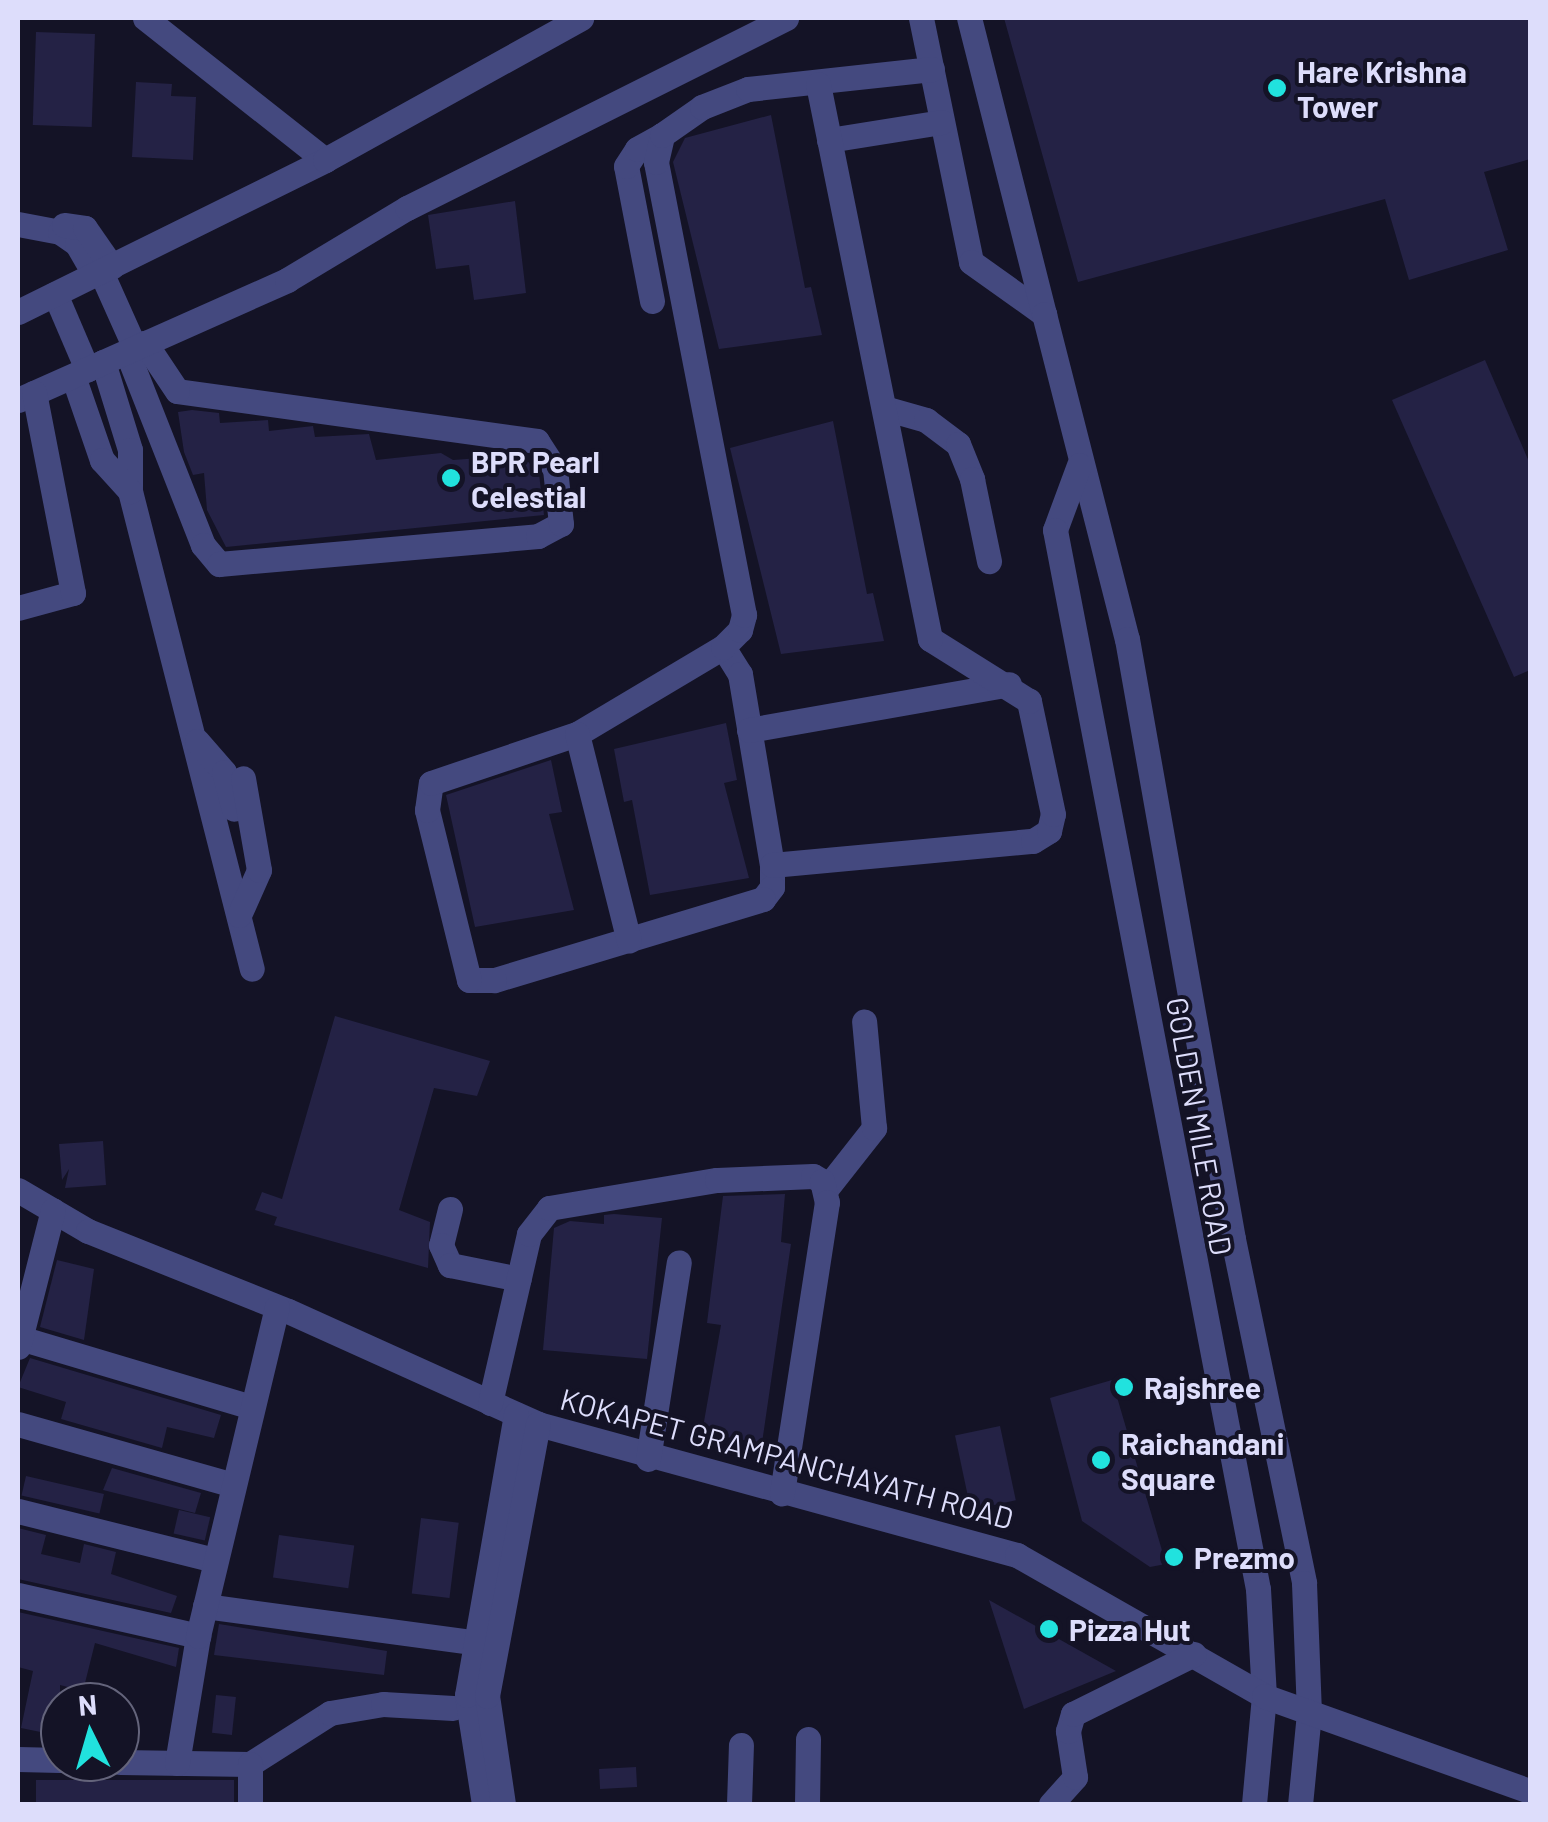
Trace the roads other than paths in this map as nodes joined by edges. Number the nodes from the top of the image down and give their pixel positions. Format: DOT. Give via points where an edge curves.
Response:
graph roads {
  1 [pos="145,18"];
  2 [pos="580,18"];
  3 [pos="786,18"];
  4 [pos="921,18"];
  5 [pos="969,18"];
  6 [pos="932,68"];
  7 [pos="818,84"];
  8 [pos="942,122"];
  9 [pos="662,135"];
  10 [pos="829,140"];
  11 [pos="325,160"];
  12 [pos="26,224"];
  13 [pos="103,271"];
  14 [pos="55,294"];
  15 [pos="652,302"];
  16 [pos="18,312"];
  17 [pos="1044,314"];
  18 [pos="112,358"];
  19 [pos="172,388"];
  20 [pos="26,396"];
  21 [pos="146,402"];
  22 [pos="884,408"];
  23 [pos="1078,465"];
  24 [pos="989,561"];
  25 [pos="18,608"];
  26 [pos="723,647"];
  27 [pos="1009,684"];
  28 [pos="750,730"];
  29 [pos="577,734"];
  30 [pos="193,737"];
  31 [pos="243,778"];
  32 [pos="247,865"];
  33 [pos="772,865"];
  34 [pos="239,914"];
  35 [pos="629,941"];
  36 [pos="252,969"];
  37 [pos="864,1021"];
  38 [pos="826,1189"];
  39 [pos="18,1190"];
  40 [pos="450,1209"];
  41 [pos="53,1210"];
  42 [pos="679,1262"];
  43 [pos="519,1279"];
  44 [pos="276,1307"];
  45 [pos="19,1342"];
  46 [pos="490,1403"];
  47 [pos="252,1407"];
  48 [pos="526,1419"];
  49 [pos="18,1424"];
  50 [pos="648,1459"];
  51 [pos="234,1485"];
  52 [pos="782,1494"];
  53 [pos="18,1511"];
  54 [pos="216,1560"];
  55 [pos="18,1594"];
  56 [pos="205,1606"];
  57 [pos="198,1636"];
  58 [pos="485,1644"];
  59 [pos="1194,1654"];
  60 [pos="1264,1696"];
  61 [pos="452,1708"];
  62 [pos="1309,1712"];
  63 [pos="808,1739"];
  64 [pos="741,1745"];
  65 [pos="140,1762"];
  66 [pos="177,1763"];
  67 [pos="250,1764"];
  68 [pos="1530,1791"];
  69 [pos="250,1804"];
  70 [pos="484,1804"];
  71 [pos="504,1804"];
  72 [pos="739,1804"];
  73 [pos="807,1804"];
  74 [pos="1050,1804"];
  75 [pos="1254,1804"];
  76 [pos="1300,1804"];
  1 -- 11 [label="street"];
  2 -- 11 [label="street"];
  3 -- 18 [label="street" via="407,208 286,280"];
  4 -- 6 [label="street"];
  5 -- 17 [label="street, GOLDEN MILE ROAD"];
  6 -- 7 [label="street"];
  6 -- 8 [label="street"];
  7 -- 9 [label="street" via="748,89"];
  7 -- 10 [label="street"];
  8 -- 10 [label="street"];
  8 -- 17 [label="street" via="971,262"];
  9 -- 15 [label="street" via="637,149 626,166"];
  9 -- 26 [label="street" via="656,162 741,585 740,630"];
  10 -- 22 [label="street"];
  11 -- 13 [label="street"];
  12 -- 13 [label="street" via="77,244"];
  13 -- 14 [label="street"];
  13 -- 18 [label="street"];
  14 -- 16 [label="street"];
  14 -- 18 [label="street"];
  17 -- 23 [label="street, GOLDEN MILE ROAD"];
  18 -- 19 [label="street"];
  18 -- 20 [label="street"];
  18 -- 21 [label="street"];
  18 -- 30 [label="street" via="102,460 130,491"];
  19 -- 21 [label="street"];
  19 -- 21 [label="street" via="537,442 552,458 561,524 538,536 219,564 202,544"];
  20 -- 25 [label="street" via="73,593"];
  22 -- 24 [label="street" via="926,420 958,444"];
  22 -- 27 [label="street" via="930,639 946,654"];
  23 -- 60 [label="street, GOLDEN MILE ROAD" via="1055,530 1258,1589"];
  23 -- 62 [label="street, GOLDEN MILE ROAD" via="1103,528 1127,639 1233,1239 1304,1583"];
  26 -- 28 [label="street" via="740,674"];
  26 -- 29 [label="street"];
  27 -- 28 [label="street"];
  27 -- 33 [label="street" via="1029,701 1053,814 1044,836"];
  28 -- 33 [label="street"];
  29 -- 35 [label="street"];
  29 -- 35 [label="street" via="431,782 427,810 463,970 469,980 494,980"];
  30 -- 32 [label="street" via="227,779"];
  30 -- 34 [label="street"];
  31 -- 34 [label="street" via="259,870"];
  33 -- 35 [label="street" via="772,887 763,898"];
  34 -- 36 [label="street"];
  37 -- 38 [label="street" via="874,1128"];
  38 -- 43 [label="street" via="812,1176 716,1180 549,1208 528,1234"];
  38 -- 52 [label="street"];
  39 -- 41 [label="street, KOKAPET GRAMPANCHAYATH ROAD"];
  40 -- 43 [label="street" via="441,1245 450,1265"];
  41 -- 44 [label="street, KOKAPET GRAMPANCHAYATH ROAD"];
  41 -- 45 [label="street"];
  42 -- 50 [label="street"];
  43 -- 46 [label="street"];
  44 -- 46 [label="street, KOKAPET GRAMPANCHAYATH ROAD"];
  44 -- 47 [label="street"];
  45 -- 47 [label="street"];
  46 -- 48 [label="street, KOKAPET GRAMPANCHAYATH ROAD"];
  47 -- 51 [label="street"];
  48 -- 50 [label="street, KOKAPET GRAMPANCHAYATH ROAD"];
  48 -- 58 [label="street"];
  49 -- 51 [label="street"];
  50 -- 52 [label="street, KOKAPET GRAMPANCHAYATH ROAD"];
  51 -- 54 [label="street"];
  52 -- 59 [label="street, KOKAPET GRAMPANCHAYATH ROAD" via="1017,1554"];
  53 -- 54 [label="street"];
  54 -- 56 [label="street"];
  55 -- 57 [label="street"];
  56 -- 57 [label="street"];
  56 -- 58 [label="street"];
  57 -- 66 [label="street"];
  58 -- 70 [label="street" via="467,1695"];
  58 -- 71 [label="street"];
  59 -- 60 [label="street, KOKAPET GRAMPANCHAYATH ROAD"];
  59 -- 74 [label="street" via="1074,1714 1068,1725 1075,1778"];
  60 -- 62 [label="street, KOKAPET GRAMPANCHAYATH ROAD"];
  60 -- 75 [label="street, GOLDEN MILE ROAD"];
  61 -- 67 [label="street" via="383,1704 330,1712"];
  62 -- 68 [label="street, KOKAPET GRAMPANCHAYATH ROAD"];
  62 -- 76 [label="street, GOLDEN MILE ROAD"];
  63 -- 73 [label="street"];
  64 -- 72 [label="street"];
  65 -- 66 [label="street"];
  66 -- 67 [label="street"];
  67 -- 69 [label="street"];
}
